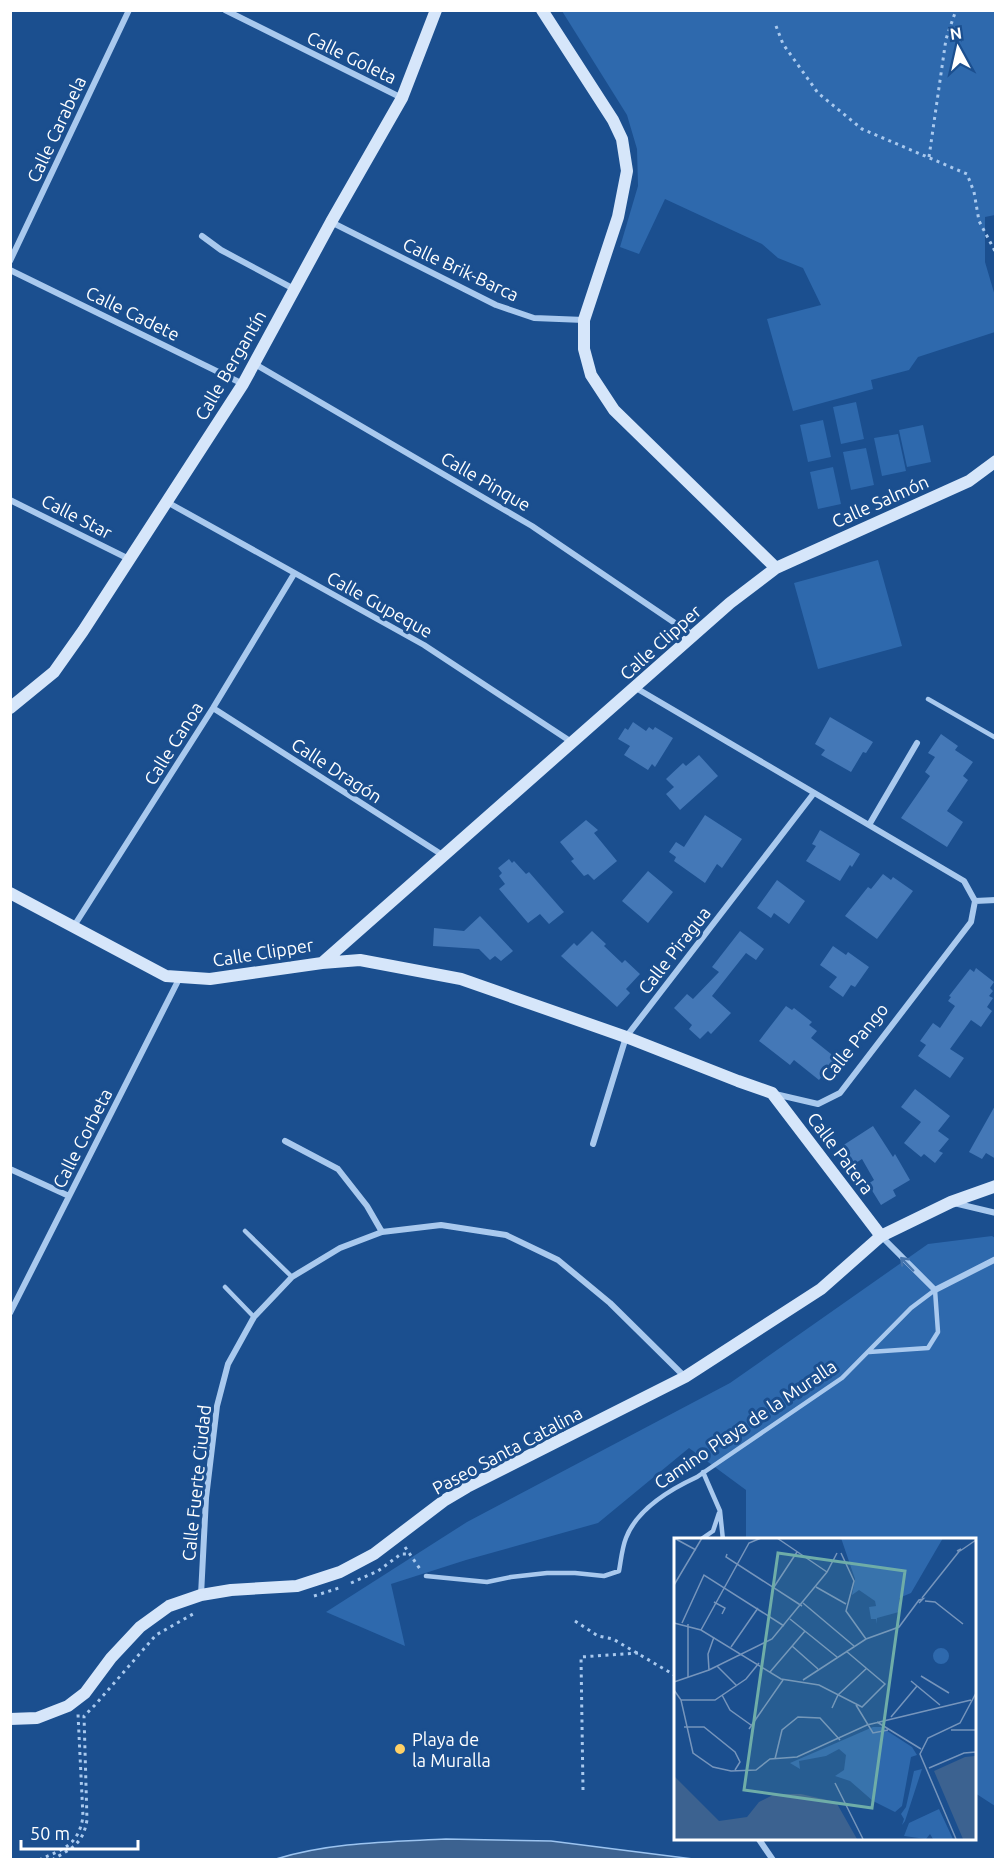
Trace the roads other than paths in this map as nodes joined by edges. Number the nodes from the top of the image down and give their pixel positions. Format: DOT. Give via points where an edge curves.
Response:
graph roads {
  1 [pos="129,10"];
  2 [pos="225,10"];
  3 [pos="436,10"];
  4 [pos="542,10"];
  5 [pos="402,98"];
  6 [pos="331,222"];
  7 [pos="202,236"];
  8 [pos="10,261"];
  9 [pos="10,270"];
  10 [pos="294,289"];
  11 [pos="584,320"];
  12 [pos="255,364"];
  13 [pos="243,384"];
  14 [pos="996,461"];
  15 [pos="10,500"];
  16 [pos="167,502"];
  17 [pos="129,559"];
  18 [pos="776,568"];
  19 [pos="294,574"];
  20 [pos="695,636"];
  21 [pos="636,688"];
  22 [pos="928,699"];
  23 [pos="10,708"];
  24 [pos="213,708"];
  25 [pos="996,738"];
  26 [pos="573,743"];
  27 [pos="916,743"];
  28 [pos="814,792"];
  29 [pos="869,825"];
  30 [pos="444,856"];
  31 [pos="10,892"];
  32 [pos="996,900"];
  33 [pos="975,901"];
  34 [pos="74,926"];
  35 [pos="322,963"];
  36 [pos="180,977"];
  37 [pos="626,1037"];
  38 [pos="772,1093"];
  39 [pos="285,1141"];
  40 [pos="593,1144"];
  41 [pos="10,1169"];
  42 [pos="996,1186"];
  43 [pos="69,1196"];
  44 [pos="951,1202"];
  45 [pos="996,1213"];
  46 [pos="245,1231"];
  47 [pos="382,1232"];
  48 [pos="881,1236"];
  49 [pos="996,1259"];
  50 [pos="292,1277"];
  51 [pos="225,1287"];
  52 [pos="935,1290"];
  53 [pos="10,1313"];
  54 [pos="254,1317"];
  55 [pos="867,1352"];
  56 [pos="685,1377"];
  57 [pos="703,1472"];
  58 [pos="720,1511"];
  59 [pos="703,1538"];
  60 [pos="723,1538"];
  61 [pos="426,1576"];
  62 [pos="201,1595"];
  63 [pos="13,1718"];
  64 [pos="759,1840"];
  65 [pos="773,1860"];
  1 -- 8 [label="street, Calle Carabela"];
  2 -- 5 [label="street, Calle Goleta"];
  3 -- 5 [label="street, Calle Bergantín"];
  4 -- 11 [label="street" via="613,120 622,139 627,171 618,217"];
  5 -- 6 [label="street, Calle Bergantín"];
  6 -- 10 [label="street, Calle Bergantín"];
  6 -- 11 [label="street, Calle Brik-Barca" via="496,305 534,318"];
  7 -- 10 [label="street"];
  9 -- 13 [label="street, Calle Cadete"];
  10 -- 12 [label="street, Calle Bergantín"];
  11 -- 18 [label="street" via="584,349 591,375 614,410"];
  12 -- 13 [label="street, Calle Bergantín"];
  12 -- 20 [label="street, Calle Pinque" via="532,526"];
  13 -- 16 [label="street, Calle Bergantín"];
  14 -- 18 [label="street, Calle Salmón" via="969,481"];
  15 -- 17 [label="street, Calle Star"];
  16 -- 17 [label="street, Calle Bergantín"];
  16 -- 19 [label="street, Calle Gupeque"];
  17 -- 23 [label="street, Calle Bergantín" via="54,672"];
  18 -- 20 [label="street, Calle Clipper"];
  19 -- 24 [label="street, Calle Canoa"];
  19 -- 26 [label="street, Calle Gupeque" via="424,645"];
  20 -- 21 [label="street, Calle Clipper"];
  21 -- 26 [label="street, Calle Clipper"];
  21 -- 28 [label="street"];
  22 -- 25 [label="lane"];
  24 -- 30 [label="street, Calle Dragón"];
  24 -- 34 [label="street, Calle Canoa"];
  26 -- 30 [label="street, Calle Clipper"];
  27 -- 29 [label="street"];
  28 -- 29 [label="street"];
  28 -- 37 [label="street, Calle Piragua"];
  29 -- 33 [label="street" via="964,881"];
  30 -- 35 [label="street, Calle Clipper"];
  31 -- 34 [label="street, Calle Clipper"];
  32 -- 33 [label="street"];
  33 -- 38 [label="street, Calle Pango" via="971,922 840,1093 818,1104"];
  34 -- 36 [label="street, Calle Clipper" via="166,976"];
  35 -- 36 [label="street, Calle Clipper" via="210,979"];
  35 -- 37 [label="street, Calle Pango" via="360,960 461,979"];
  36 -- 43 [label="street, Calle Corbeta"];
  37 -- 38 [label="street, Calle Pango"];
  37 -- 40 [label="street, Calle Piragua"];
  38 -- 48 [label="street, Calle Patera"];
  39 -- 47 [label="street" via="338,1169"];
  41 -- 43 [label="street"];
  42 -- 44 [label="street, Paseo Santa Catalina"];
  43 -- 53 [label="street, Calle Corbeta"];
  44 -- 45 [label="street"];
  44 -- 48 [label="street, Paseo Santa Catalina"];
  46 -- 50 [label="lane"];
  47 -- 50 [label="street, Calle Fuerte Ciudad" via="340,1248"];
  47 -- 56 [label="street, Calle Fuerte Ciudad" via="441,1224 506,1235 558,1260 610,1303"];
  52 -- 48 [label="street, one-way"];
  48 -- 56 [label="street, Paseo Santa Catalina" via="821,1289"];
  49 -- 52 [label="street, Camino Playa de la Muralla"];
  50 -- 54 [label="street, Calle Fuerte Ciudad"];
  51 -- 54 [label="lane"];
  52 -- 55 [label="lane, Camino Playa de la Muralla" via="910,1308"];
  52 -- 55 [label="lane" via="938,1332 928,1348"];
  54 -- 62 [label="street, Calle Fuerte Ciudad" via="228,1364 217,1406 206,1498"];
  55 -- 57 [label="lane, Camino Playa de la Muralla" via="842,1378"];
  56 -- 62 [label="street, Paseo Santa Catalina" via="467,1487 374,1554 340,1572 297,1586"];
  57 -- 58 [label="lane"];
  57 -- 61 [label="lane, Camino Playa de la Muralla" via="672,1489 639,1517 626,1537 619,1571 604,1576 547,1573 487,1582"];
  58 -- 59 [label="lane" via="713,1531"];
  58 -- 60 [label="lane"];
  62 -- 63 [label="street, Paseo Santa Catalina" via="169,1606 140,1627 85,1693 68,1706 38,1718"];
  64 -- 65 [label="street"];
}
